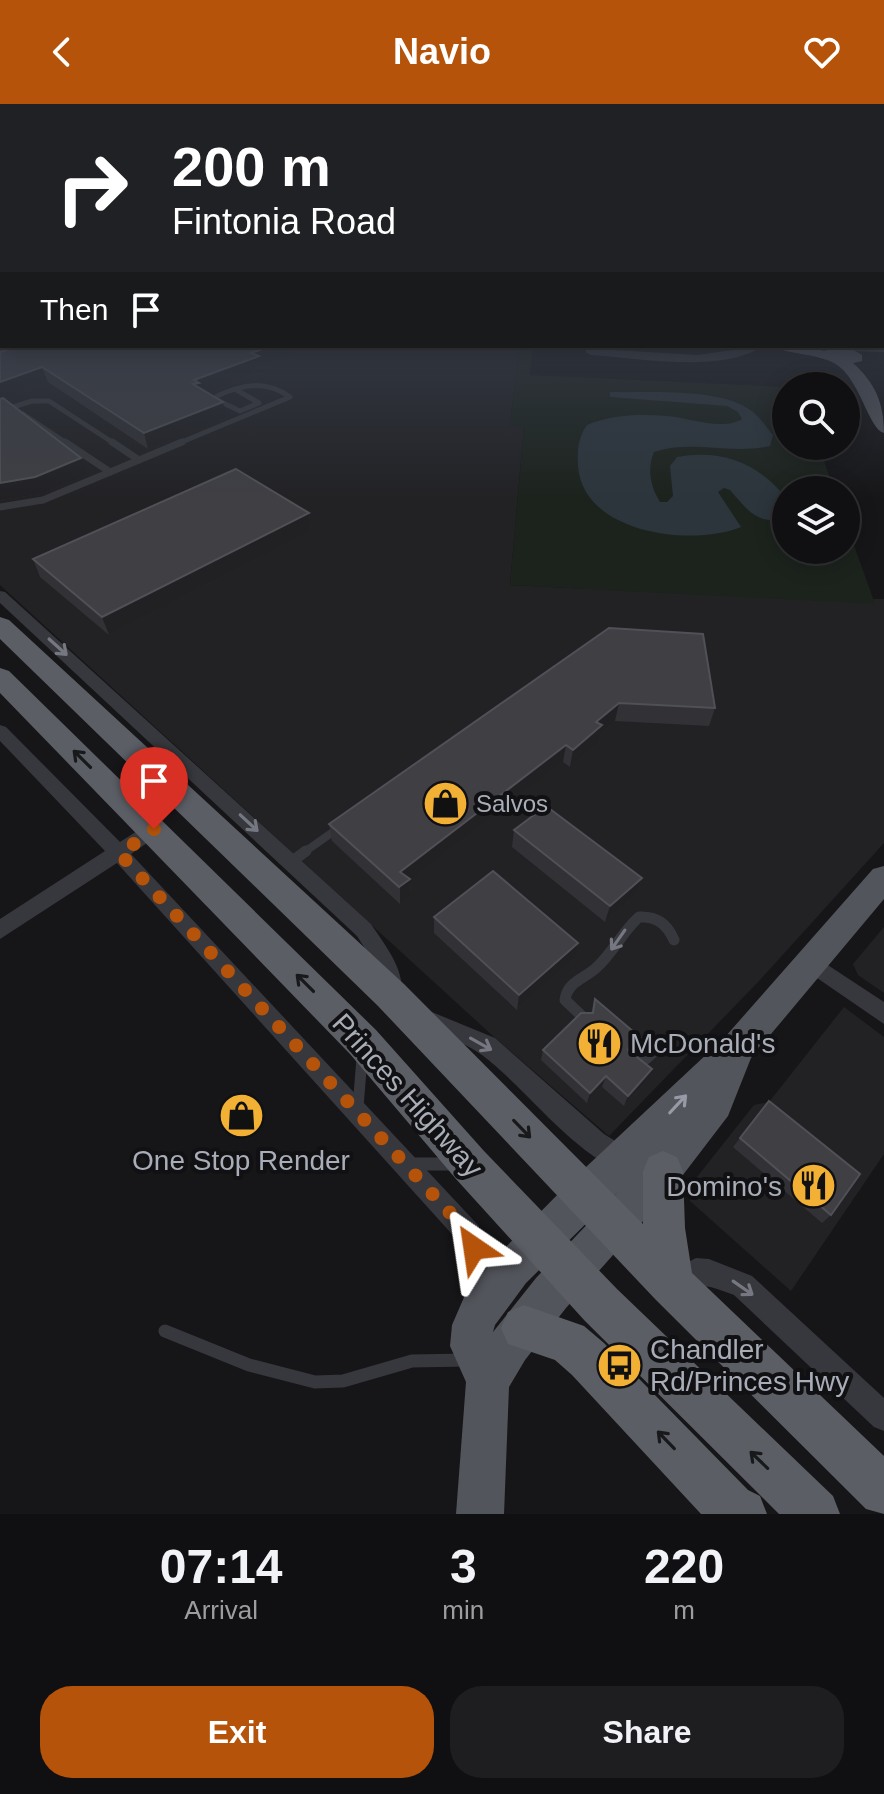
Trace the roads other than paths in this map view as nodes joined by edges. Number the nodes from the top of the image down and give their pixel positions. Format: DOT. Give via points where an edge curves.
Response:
graph roads {
  1 [pos="852,367"];
  2 [pos="235,389"];
  3 [pos="12,407"];
  4 [pos="0,411"];
  5 [pos="882,420"];
  6 [pos="139,460"];
  7 [pos="110,472"];
  8 [pos="0,507"];
  9 [pos="0,595"];
  10 [pos="0,625"];
  11 [pos="0,677"];
  12 [pos="0,731"];
  13 [pos="355,817"];
  14 [pos="154,829"];
  15 [pos="120,854"];
  16 [pos="291,862"];
  17 [pos="884,878"];
  18 [pos="0,930"];
  19 [pos="674,940"];
  20 [pos="811,963"];
  21 [pos="400,1004"];
  22 [pos="884,1014"];
  23 [pos="584,1018"];
  24 [pos="660,1041"];
  25 [pos="363,1042"];
  26 [pos="632,1058"];
  27 [pos="358,1110"];
  28 [pos="405,1164"];
  29 [pos="470,1165"];
  30 [pos="644,1166"];
  31 [pos="585,1195"];
  32 [pos="615,1224"];
  33 [pos="555,1256"];
  34 [pos="672,1284"];
  35 [pos="480,1310"];
  36 [pos="524,1328"];
  37 [pos="165,1331"];
  38 [pos="483,1370"];
  39 [pos="884,1417"];
  40 [pos="884,1491"];
  41 [pos="480,1514"];
  42 [pos="742,1514"];
  43 [pos="815,1514"];
  1 -- 5 [label="main road"];
  2 -- 2 [label="lane" via="216,398 236,411 258,405"];
  2 -- 6 [label="lane" via="263,383 290,397"];
  3 -- 4 [label="lane"];
  3 -- 6 [label="lane" via="49,401"];
  3 -- 7 [label="lane"];
  6 -- 7 [label="lane"];
  7 -- 8 [label="lane" via="43,500"];
  9 -- 16 [label="street, one-way"];
  10 -- 21 [label="highway, Princes Highway"];
  14 -- 11 [label="highway, Princes Highway, one-way"];
  12 -- 15 [label="street, Princes Highway"];
  13 -- 16 [label="lane"];
  14 -- 15 [label="street"];
  25 -- 14 [label="highway, Princes Highway, one-way"];
  15 -- 18 [label="street"];
  15 -- 27 [label="street, Princes Highway"];
  16 -- 21 [label="street" via="364,930 380,951"];
  17 -- 20 [label="main road"];
  19 -- 23 [label="lane, one-way" via="659,919 639,917 630,924 601,963 565,992 565,1000"];
  20 -- 22 [label="street"];
  20 -- 30 [label="main road" via="737,1049 715,1103"];
  21 -- 30 [label="street, one-way" via="487,1045 596,1142"];
  21 -- 31 [label="highway, Princes Highway, one-way"];
  24 -- 26 [label="lane" via="646,1059"];
  25 -- 27 [label="lane"];
  25 -- 29 [label="highway, Princes Highway"];
  27 -- 28 [label="street, Princes Highway"];
  28 -- 29 [label="lane"];
  28 -- 35 [label="street, Princes Highway" via="471,1238"];
  29 -- 33 [label="highway, Princes Highway"];
  30 -- 31 [label="main road"];
  30 -- 32 [label="main road"];
  30 -- 34 [label="highway" via="664,1228"];
  31 -- 32 [label="highway, Princes Highway"];
  31 -- 33 [label="main road"];
  32 -- 33 [label="main road"];
  32 -- 34 [label="highway, Princes Highway"];
  33 -- 35 [label="main road" via="500,1282"];
  33 -- 36 [label="main road"];
  43 -- 33 [label="highway, Princes Highway, one-way"];
  34 -- 39 [label="street, one-way" via="696,1271 743,1285"];
  34 -- 40 [label="highway, Princes Highway"];
  35 -- 38 [label="main road" via="471,1346"];
  36 -- 38 [label="main road"];
  42 -- 36 [label="highway, one-way" via="730,1508 588,1359 568,1342"];
  37 -- 38 [label="lane" via="285,1375 333,1382 424,1357"];
  38 -- 41 [label="main road"];
}
